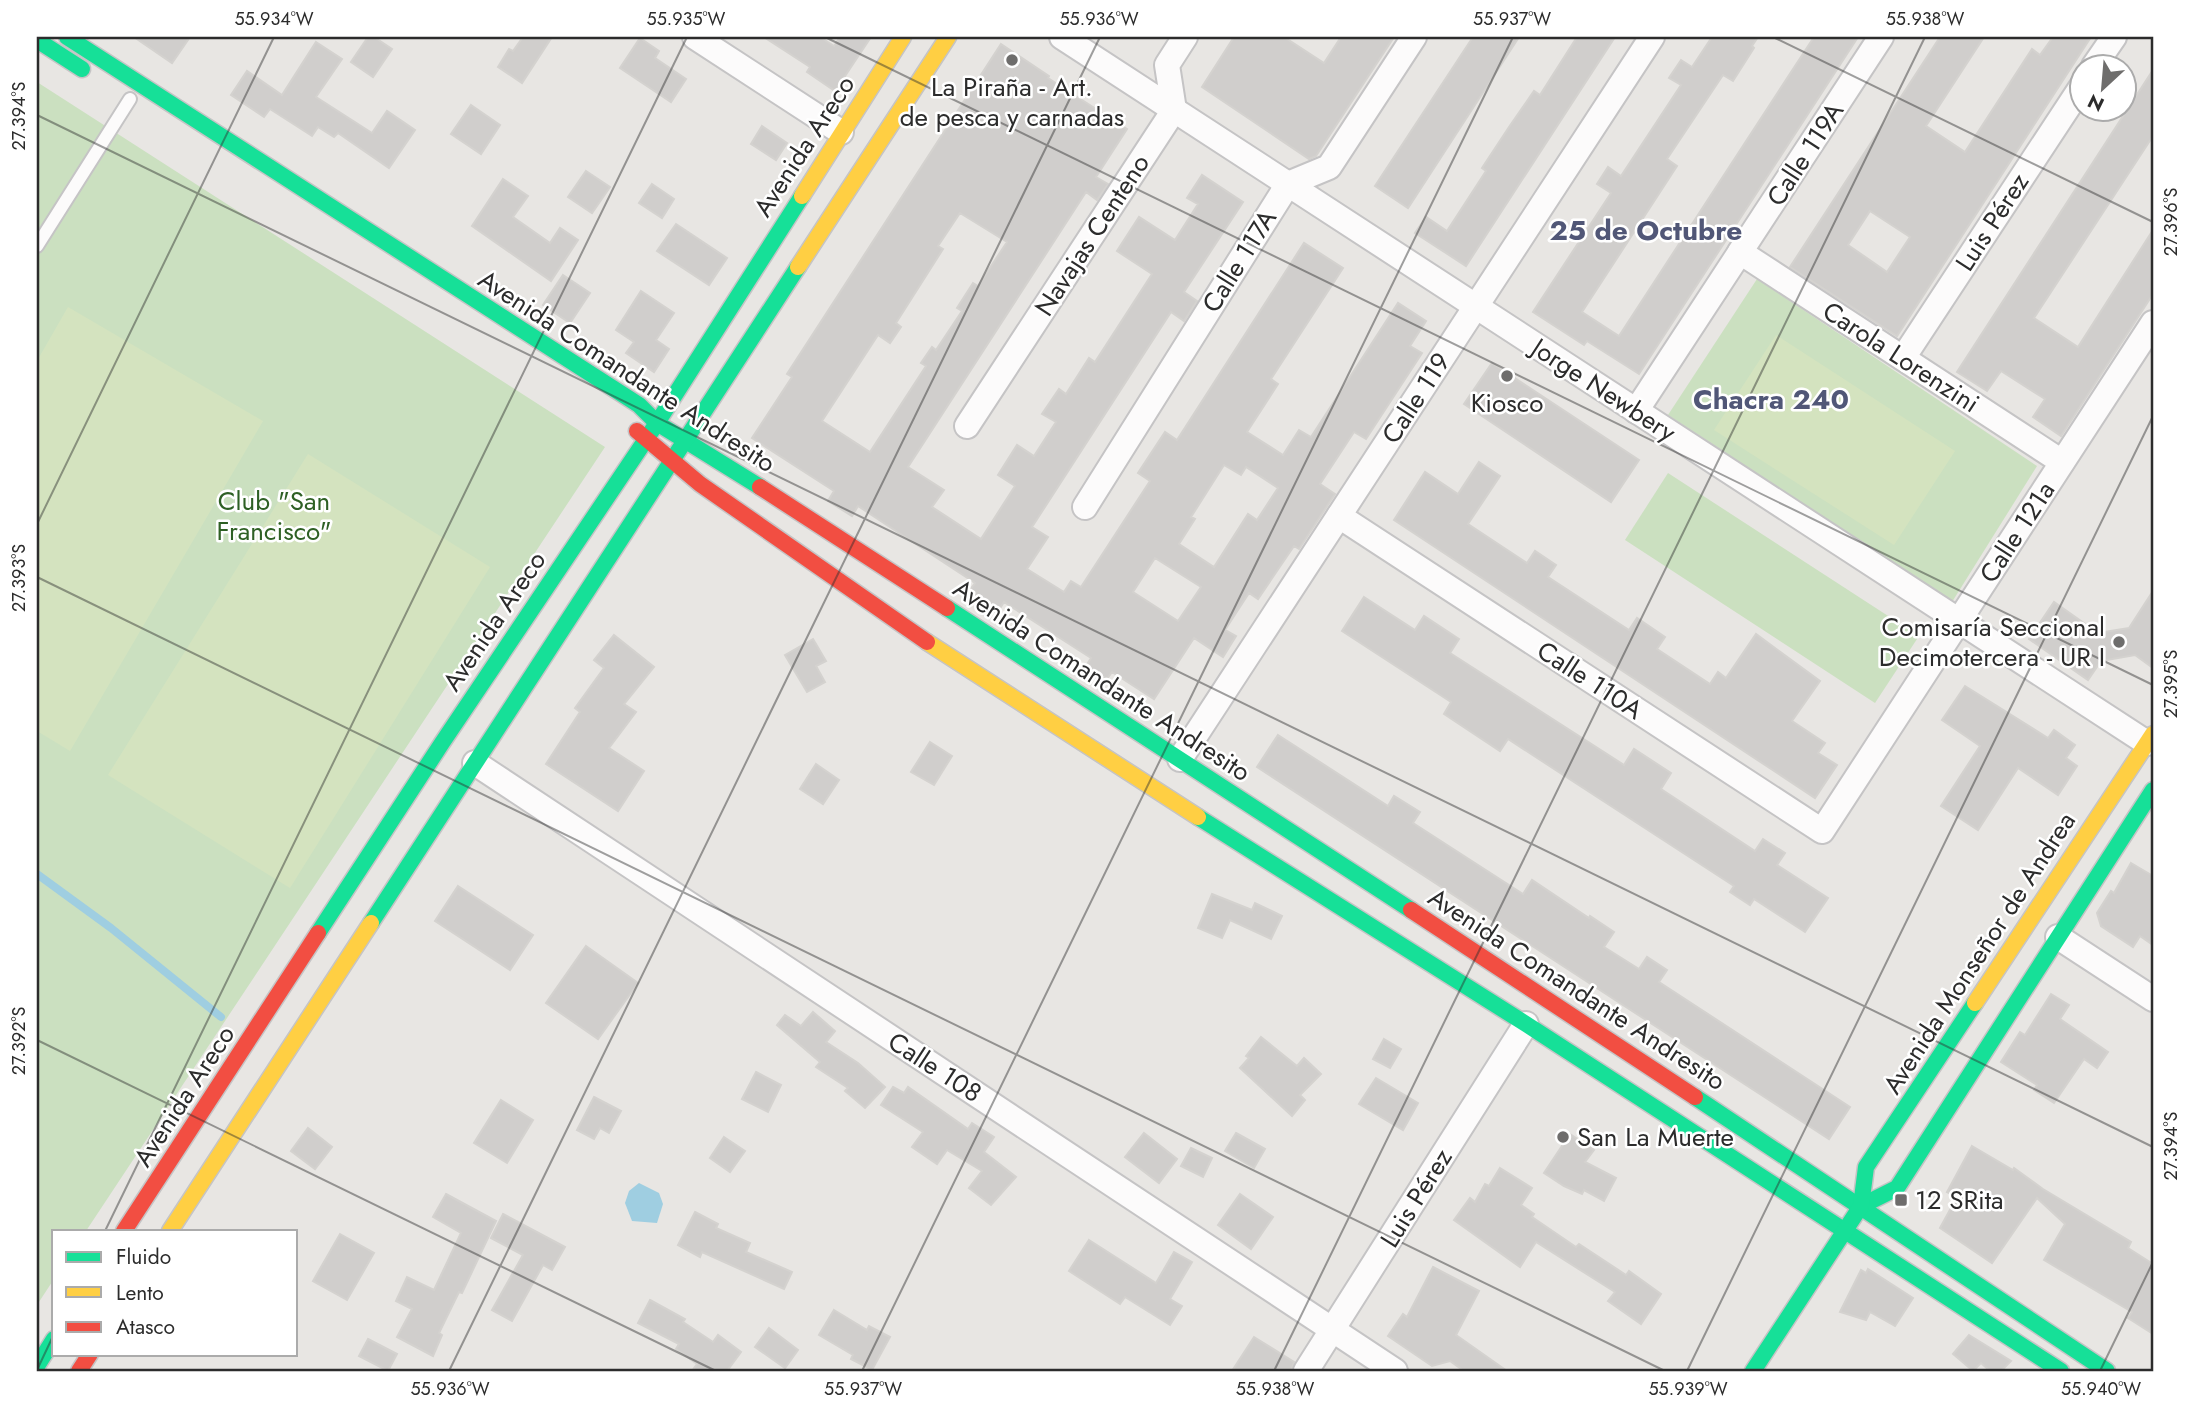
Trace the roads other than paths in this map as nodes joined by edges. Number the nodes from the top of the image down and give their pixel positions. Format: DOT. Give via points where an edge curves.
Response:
graph roads {
  1 [pos="695,37"];
  2 [pos="903,37"];
  3 [pos="948,37"];
  4 [pos="1062,37"];
  5 [pos="1185,37"];
  6 [pos="1414,37"];
  7 [pos="1652,37"];
  8 [pos="1881,37"];
  9 [pos="2114,37"];
  10 [pos="37,40"];
  11 [pos="78,40"];
  12 [pos="2104,52"];
  13 [pos="100,80"];
  14 [pos="131,100"];
  15 [pos="2068,106"];
  16 [pos="1174,110"];
  17 [pos="842,132"];
  18 [pos="1288,184"];
  19 [pos="37,246"];
  20 [pos="1740,252"];
  21 [pos="1476,307"];
  22 [pos="2153,323"];
  23 [pos="1903,358"];
  24 [pos="1636,411"];
  25 [pos="657,423"];
  26 [pos="628,425"];
  27 [pos="967,426"];
  28 [pos="646,438"];
  29 [pos="685,439"];
  30 [pos="673,458"];
  31 [pos="2062,462"];
  32 [pos="1084,507"];
  33 [pos="1339,516"];
  34 [pos="1959,621"];
  35 [pos="2150,738"];
  36 [pos="1180,760"];
  37 [pos="475,763"];
  38 [pos="2153,790"];
  39 [pos="1835,811"];
  40 [pos="2058,937"];
  41 [pos="2153,999"];
  42 [pos="1526,1024"];
  43 [pos="1861,1206"];
  44 [pos="125,1230"];
  45 [pos="171,1230"];
  46 [pos="1845,1230"];
  47 [pos="1332,1330"];
  48 [pos="52,1342"];
  49 [pos="37,1366"];
  50 [pos="1306,1371"];
  51 [pos="1395,1371"];
  52 [pos="1753,1371"];
  53 [pos="2061,1371"];
  54 [pos="2107,1371"];
  1 -- 17 [label="street"];
  2 -- 17 [label="main road, Avenida Areco"];
  3 -- 29 [label="main road"];
  4 -- 16 [label="street, Jorge Newbery"];
  5 -- 16 [label="street" via="1167,65"];
  6 -- 18 [label="street, Calle 117A" via="1329,167"];
  7 -- 21 [label="street, Calle 119"];
  8 -- 20 [label="street, Calle 119A"];
  9 -- 12 [label="street"];
  10 -- 13 [label="main road"];
  11 -- 25 [label="main road, Avenida Comandante Andresito" via="639,405"];
  14 -- 19 [label="lane"];
  15 -- 23 [label="street, Luis Pérez"];
  16 -- 18 [label="street, Jorge Newbery"];
  16 -- 27 [label="street, Navajas Centeno"];
  17 -- 25 [label="main road, Avenida Areco"];
  18 -- 21 [label="street, Jorge Newbery"];
  18 -- 32 [label="street, Calle 117A"];
  20 -- 23 [label="street, Carola Lorenzini"];
  20 -- 24 [label="street, Calle 119A"];
  21 -- 24 [label="street, Jorge Newbery"];
  21 -- 33 [label="street, Calle 119"];
  22 -- 31 [label="street, Calle 121a"];
  23 -- 31 [label="street, Carola Lorenzini"];
  24 -- 34 [label="street, Jorge Newbery"];
  25 -- 28 [label="main road, Avenida Areco"];
  25 -- 29 [label="main road, Avenida Comandante Andresito"];
  26 -- 28 [label="main road, Avenida Comandante Andresito"];
  28 -- 30 [label="main road, Avenida Comandante Andresito"];
  28 -- 44 [label="main road, Avenida Areco"];
  29 -- 30 [label="main road"];
  29 -- 36 [label="main road, Avenida Comandante Andresito"];
  30 -- 37 [label="main road"];
  30 -- 42 [label="main road, Avenida Comandante Andresito" via="699,484 872,606"];
  31 -- 34 [label="street, Calle 121a"];
  33 -- 36 [label="street, Calle 119"];
  33 -- 39 [label="street, Calle 110A" via="1822,831"];
  34 -- 35 [label="street, Jorge Newbery"];
  34 -- 39 [label="street, Calle 121a"];
  35 -- 43 [label="main road, Avenida Monseñor de Andrea" via="1866,1167"];
  36 -- 43 [label="main road, Avenida Comandante Andresito"];
  37 -- 45 [label="main road"];
  37 -- 47 [label="street, Calle 108"];
  38 -- 40 [label="main road, Avenida Monseñor de Andrea"];
  40 -- 41 [label="street"];
  40 -- 43 [label="main road, Avenida Monseñor de Andrea" via="1897,1188"];
  42 -- 46 [label="main road, Avenida Comandante Andresito"];
  42 -- 47 [label="street, Luis Pérez"];
  43 -- 46 [label="main road, Avenida Monseñor de Andrea"];
  43 -- 54 [label="main road, Avenida Comandante Andresito"];
  46 -- 52 [label="main road, Avenida Monseñor de Andrea"];
  46 -- 53 [label="main road, Avenida Comandante Andresito"];
  47 -- 50 [label="street, Luis Pérez"];
  47 -- 51 [label="street, Calle 108"];
  48 -- 49 [label="main road"];
}
